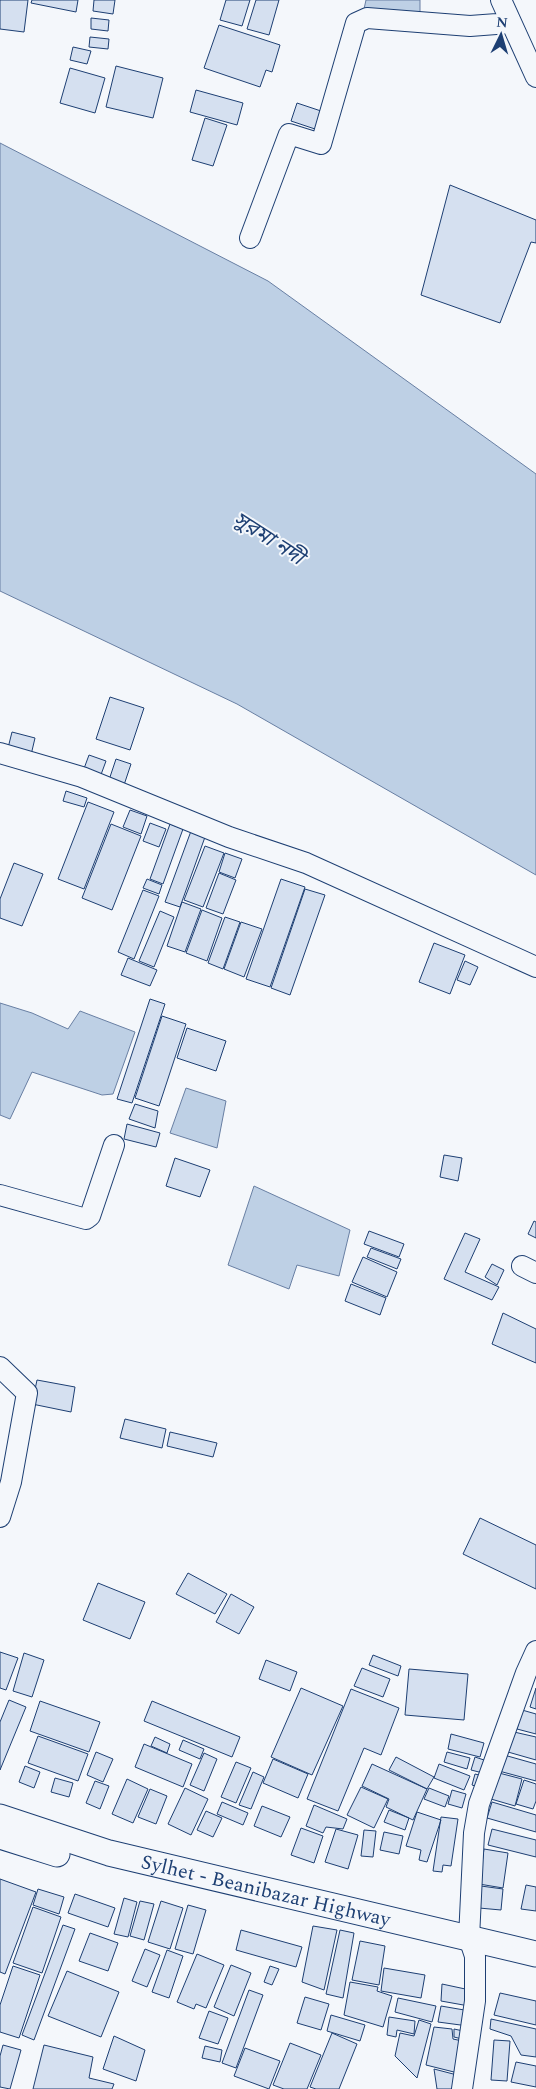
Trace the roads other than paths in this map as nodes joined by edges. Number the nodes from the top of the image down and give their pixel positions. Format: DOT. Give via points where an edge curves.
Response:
graph roads {
  1 [pos="501,0"];
  2 [pos="511,23"];
  3 [pos="536,77"];
  4 [pos="250,238"];
  5 [pos="0,753"];
  6 [pos="536,967"];
  7 [pos="114,1144"];
  8 [pos="0,1195"];
  9 [pos="0,1367"];
  10 [pos="0,1517"];
  11 [pos="536,1651"];
  12 [pos="0,1817"];
  13 [pos="0,1836"];
  14 [pos="472,1947"];
  15 [pos="536,1954"];
  16 [pos="536,1970"];
  17 [pos="462,2089"];
  1 -- 2 [label="street"];
  2 -- 3 [label="street"];
  2 -- 4 [label="street" via="470,26 367,18 356,23 321,144 289,134"];
  5 -- 6 [label="street" via="82,777 306,864"];
  7 -- 8 [label="street" via="86,1220"];
  9 -- 10 [label="street" via="27,1394 11,1482"];
  11 -- 14 [label="street" via="479,1804 474,1833"];
  12 -- 14 [label="main road, Sylhet - Beanibazar Highway" via="109,1853"];
  13 -- 14 [label="main road, Sylhet - Beanibazar Highway" via="100,1868"];
  14 -- 15 [label="main road, Sylhet - Beanibazar Highway"];
  14 -- 16 [label="main road, Sylhet - Beanibazar Highway"];
  14 -- 17 [label="street" via="475,2001"];
}
